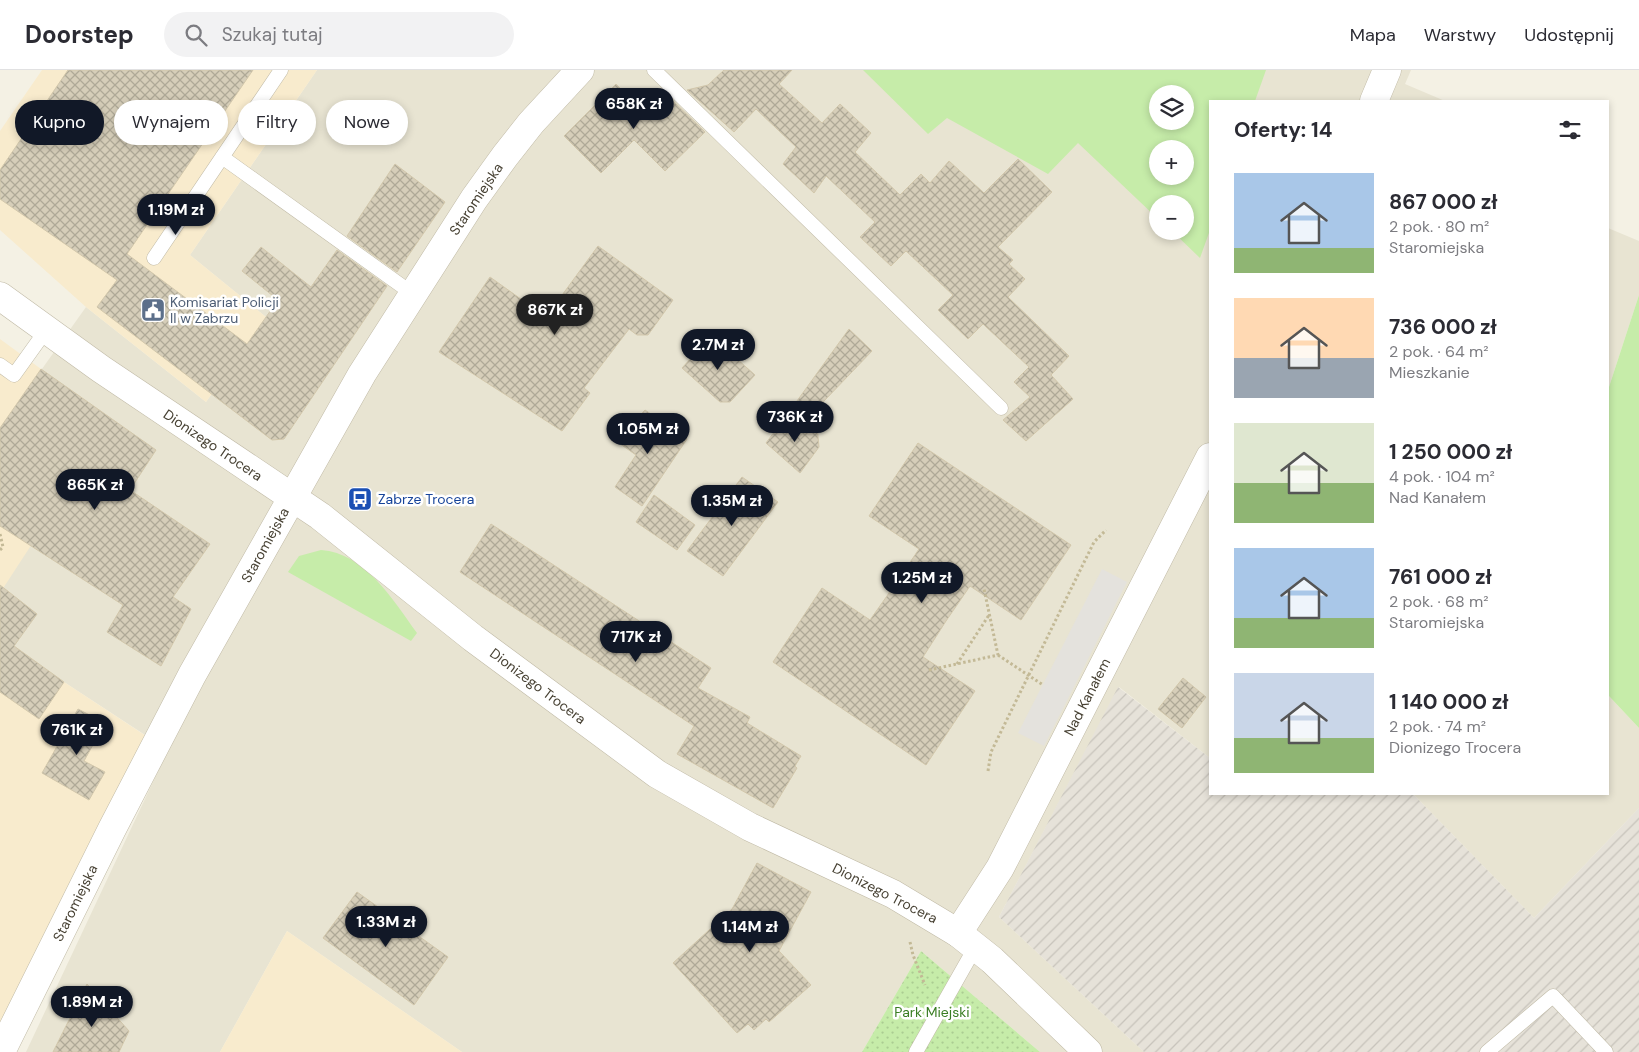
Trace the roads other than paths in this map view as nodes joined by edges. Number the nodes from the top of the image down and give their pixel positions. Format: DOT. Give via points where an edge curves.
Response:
graph roads {
  1 [pos="281,70"];
  2 [pos="580,70"];
  3 [pos="654,70"];
  4 [pos="1387,70"];
  5 [pos="1374,100"];
  6 [pos="222,157"];
  7 [pos="154,258"];
  8 [pos="413,294"];
  9 [pos="0,296"];
  10 [pos="47,329"];
  11 [pos="0,365"];
  12 [pos="1001,408"];
  13 [pos="1209,459"];
  14 [pos="291,497"];
  15 [pos="967,940"];
  16 [pos="1,1052"];
  17 [pos="916,1052"];
  18 [pos="1088,1052"];
  19 [pos="1487,1052"];
  20 [pos="1606,1052"];
  1 -- 6 [label="lane"];
  2 -- 8 [label="street, Staromiejska" via="505,156"];
  3 -- 12 [label="lane"];
  4 -- 5 [label="street"];
  6 -- 7 [label="lane"];
  6 -- 8 [label="lane"];
  8 -- 14 [label="street, Staromiejska" via="362,374"];
  9 -- 10 [label="street, Dionizego Trocera"];
  10 -- 11 [label="lane" via="14,375"];
  10 -- 14 [label="street, Dionizego Trocera"];
  13 -- 15 [label="street, Nad Kanałem" via="1000,868"];
  14 -- 15 [label="street, Dionizego Trocera" via="354,542 473,638 657,774 750,827 893,894"];
  14 -- 16 [label="street, Staromiejska" via="192,675"];
  15 -- 17 [label="lane" via="934,1020"];
  15 -- 18 [label="street, Dionizego Trocera" via="999,966"];
  19 -- 20 [label="lane" via="1552,996"];
}
